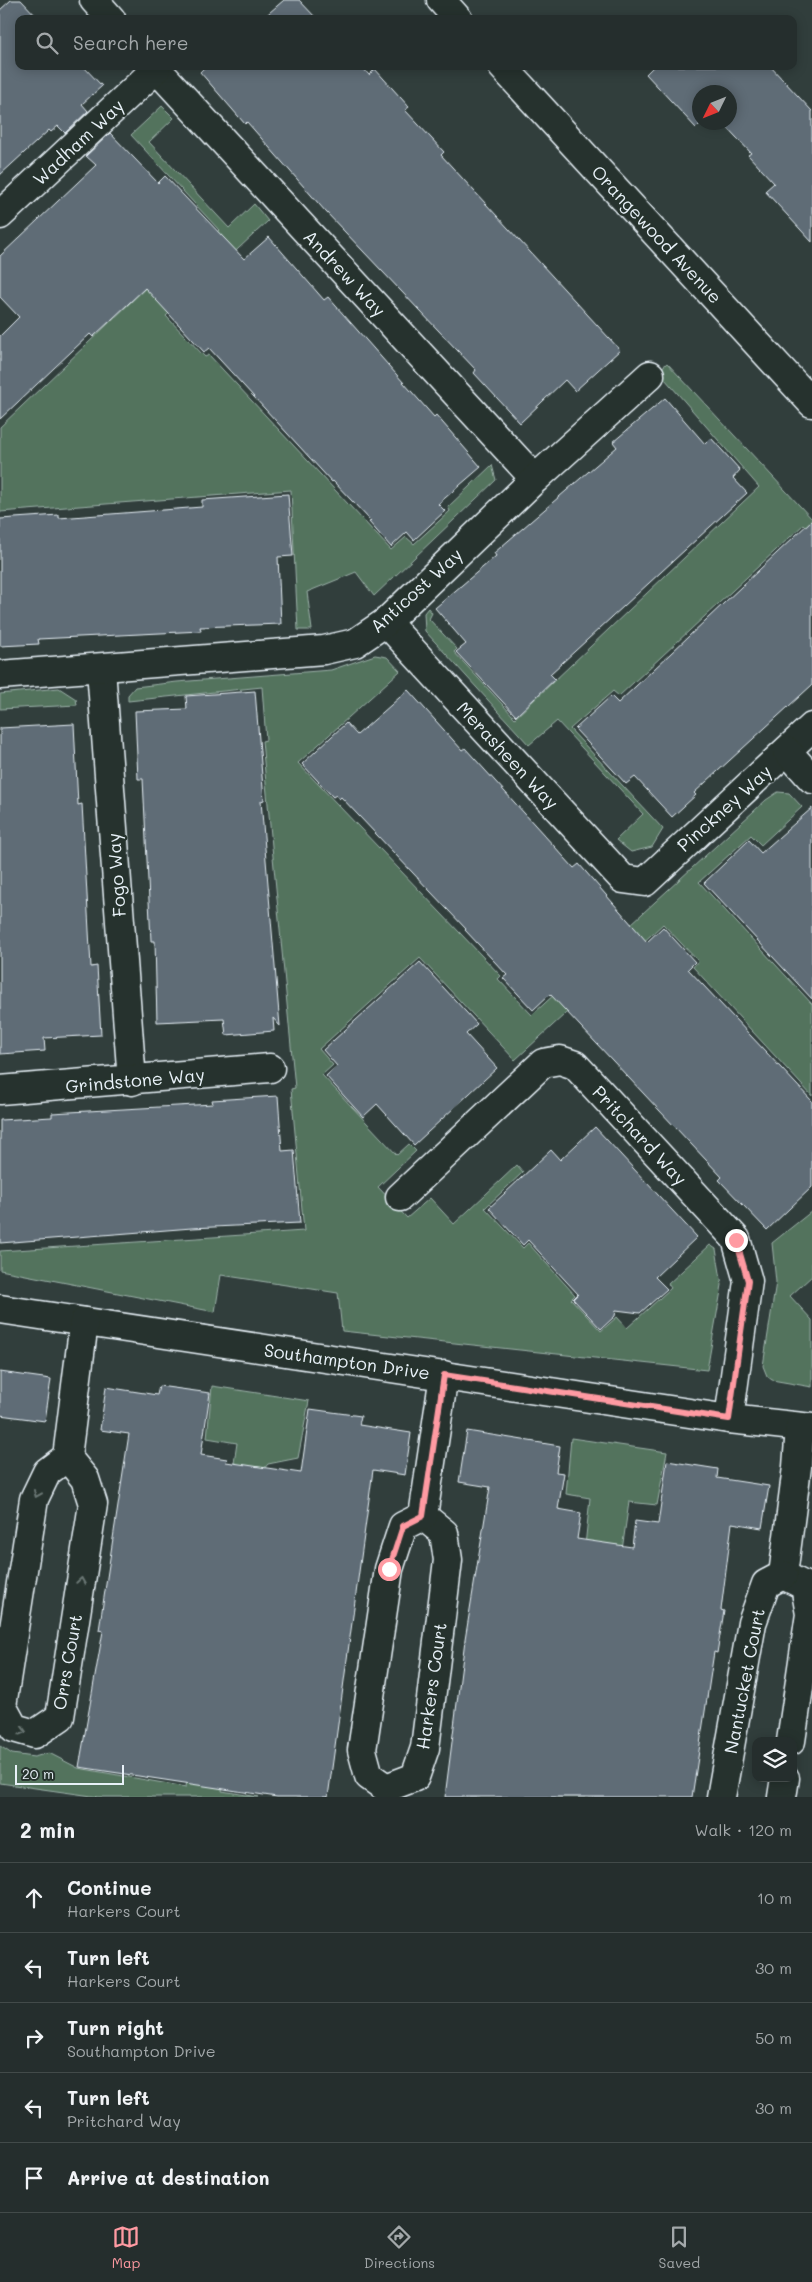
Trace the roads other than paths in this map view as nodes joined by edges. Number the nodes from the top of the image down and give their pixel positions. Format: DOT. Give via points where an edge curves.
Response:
graph roads {
  1 [pos="94,0"];
  2 [pos="441,0"];
  3 [pos="107,15"];
  4 [pos="454,15"];
  5 [pos="153,70"];
  6 [pos="157,70"];
  7 [pos="506,70"];
  8 [pos="0,215"];
  9 [pos="650,375"];
  10 [pos="812,403"];
  11 [pos="536,479"];
  12 [pos="386,622"];
  13 [pos="101,669"];
  14 [pos="0,675"];
  15 [pos="812,727"];
  16 [pos="787,751"];
  17 [pos="812,779"];
  18 [pos="634,882"];
  19 [pos="270,1068"];
  20 [pos="132,1081"];
  21 [pos="0,1090"];
  22 [pos="400,1197"];
  23 [pos="0,1309"];
  24 [pos="84,1322"];
  25 [pos="444,1375"];
  26 [pos="729,1419"];
  27 [pos="806,1427"];
  28 [pos="66,1457"];
  29 [pos="423,1516"];
  30 [pos="783,1575"];
  31 [pos="792,1737"];
  32 [pos="784,1782"];
  33 [pos="721,1797"];
  34 [pos="782,1797"];
  1 -- 3 [label="street"];
  2 -- 4 [label="street"];
  5 -- 8 [label="street, Wadham Way"];
  6 -- 11 [label="street, Andrew Way"];
  7 -- 10 [label="street, Orangewood Avenue"];
  9 -- 11 [label="street, Anticost Way"];
  11 -- 12 [label="street, Anticost Way"];
  12 -- 13 [label="street, Anticost Way" via="355,643 324,650"];
  12 -- 18 [label="street, Merasheen Way" via="623,879"];
  13 -- 14 [label="street, Anticost Way"];
  13 -- 20 [label="street, Fogo Way"];
  15 -- 16 [label="street, Pinckney Way"];
  16 -- 17 [label="street"];
  16 -- 18 [label="street, Pinckney Way" via="645,882"];
  19 -- 20 [label="street, Grindstone Way"];
  20 -- 21 [label="street, Grindstone Way"];
  22 -- 26 [label="street, Pritchard Way" via="543,1063 560,1060 575,1065 736,1240 748,1281"];
  23 -- 24 [label="street, Southampton Drive"];
  24 -- 25 [label="street, Southampton Drive"];
  24 -- 28 [label="street"];
  25 -- 26 [label="street, Southampton Drive"];
  25 -- 29 [label="street"];
  26 -- 27 [label="street, Southampton Drive"];
  27 -- 30 [label="street" via="797,1467"];
  28 -- 28 [label="street, Orrs Court, one-way" via="47,1472 34,1499 2,1706 14,1728 35,1734 60,1717 93,1504 85,1478"];
  29 -- 29 [label="street, Harkers Court" via="403,1526 389,1569 362,1750 369,1776 386,1788 415,1777 425,1748 448,1560 444,1534"];
  30 -- 31 [label="street" via="805,1586 810,1614"];
  30 -- 33 [label="street, Nantucket Court" via="766,1584 752,1622"];
  32 -- 34 [label="street"];
}
